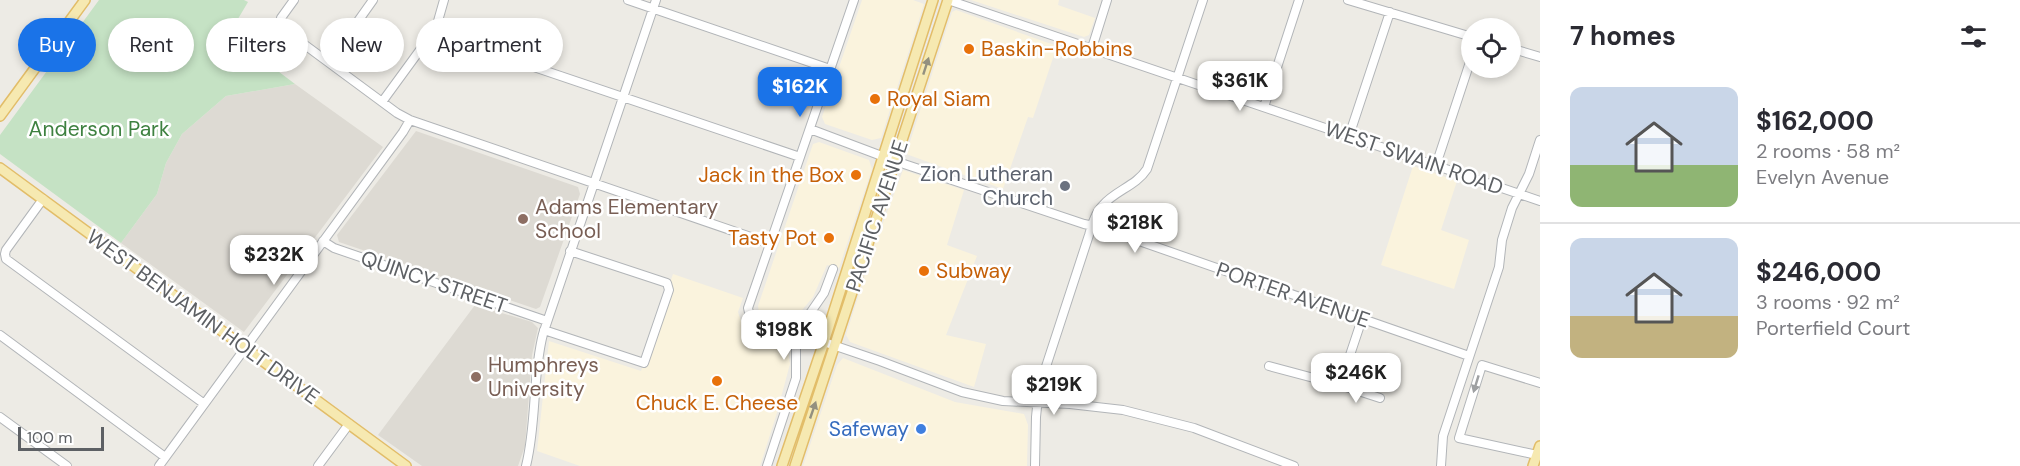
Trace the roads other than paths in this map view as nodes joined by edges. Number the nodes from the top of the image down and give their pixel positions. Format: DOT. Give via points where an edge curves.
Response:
graph roads {
  1 [pos="85,0"];
  2 [pos="294,0"];
  3 [pos="373,0"];
  4 [pos="444,0"];
  5 [pos="628,0"];
  6 [pos="656,0"];
  7 [pos="854,0"];
  8 [pos="933,0"];
  9 [pos="948,0"];
  10 [pos="1107,0"];
  11 [pos="1203,0"];
  12 [pos="1299,0"];
  13 [pos="1348,0"];
  14 [pos="653,9"];
  15 [pos="1390,12"];
  16 [pos="360,18"];
  17 [pos="439,18"];
  18 [pos="1461,34"];
  19 [pos="1092,48"];
  20 [pos="1521,51"];
  21 [pos="320,55"];
  22 [pos="416,55"];
  23 [pos="1540,57"];
  24 [pos="830,69"];
  25 [pos="342,72"];
  26 [pos="549,72"];
  27 [pos="1178,77"];
  28 [pos="1465,78"];
  29 [pos="623,97"];
  30 [pos="382,102"];
  31 [pos="1263,107"];
  32 [pos="0,116"];
  33 [pos="410,120"];
  34 [pos="810,129"];
  35 [pos="1350,136"];
  36 [pos="1540,140"];
  37 [pos="884,156"];
  38 [pos="800,157"];
  39 [pos="895,161"];
  40 [pos="1436,165"];
  41 [pos="0,168"];
  42 [pos="593,184"];
  43 [pos="1519,194"];
  44 [pos="43,199"];
  45 [pos="1540,201"];
  46 [pos="1092,226"];
  47 [pos="322,241"];
  48 [pos="771,244"];
  49 [pos="570,251"];
  50 [pos="833,269"];
  51 [pos="1362,319"];
  52 [pos="547,321"];
  53 [pos="544,330"];
  54 [pos="799,333"];
  55 [pos="0,334"];
  56 [pos="824,342"];
  57 [pos="834,345"];
  58 [pos="244,348"];
  59 [pos="1469,356"];
  60 [pos="1269,366"];
  61 [pos="1540,383"];
  62 [pos="1340,385"];
  63 [pos="1380,398"];
  64 [pos="203,403"];
  65 [pos="1037,403"];
  66 [pos="1,420"];
  67 [pos="349,424"];
  68 [pos="1539,451"];
  69 [pos="165,457"];
  70 [pos="67,466"];
  71 [pos="159,466"];
  72 [pos="318,466"];
  73 [pos="406,466"];
  74 [pos="526,466"];
  75 [pos="767,466"];
  76 [pos="782,466"];
  77 [pos="795,466"];
  78 [pos="1035,466"];
  79 [pos="1294,466"];
  80 [pos="1441,466"];
  81 [pos="1533,466"];
  1 -- 32 [label="main road"];
  2 -- 21 [label="street" via="281,18 282,28"];
  3 -- 16 [label="street"];
  4 -- 17 [label="street"];
  5 -- 14 [label="street"];
  6 -- 14 [label="street"];
  7 -- 24 [label="street"];
  8 -- 37 [label="main road"];
  9 -- 19 [label="street, WEST SWAIN ROAD"];
  39 -- 9 [label="main road, PACIFIC AVENUE, one-way"];
  10 -- 19 [label="street"];
  11 -- 27 [label="street"];
  12 -- 31 [label="street"];
  13 -- 15 [label="street"];
  14 -- 24 [label="street"];
  14 -- 29 [label="street"];
  15 -- 18 [label="street"];
  15 -- 35 [label="street"];
  19 -- 27 [label="street, WEST SWAIN ROAD"];
  20 -- 23 [label="street"];
  22 -- 30 [label="street"];
  24 -- 34 [label="street"];
  25 -- 30 [label="street"];
  26 -- 29 [label="street"];
  27 -- 31 [label="street, WEST SWAIN ROAD"];
  27 -- 46 [label="street" via="1145,172 1103,205"];
  28 -- 40 [label="street"];
  29 -- 38 [label="street"];
  29 -- 42 [label="street"];
  30 -- 33 [label="street"];
  31 -- 35 [label="street, WEST SWAIN ROAD"];
  33 -- 42 [label="street"];
  33 -- 47 [label="street"];
  34 -- 37 [label="street, PORTER AVENUE"];
  34 -- 38 [label="street"];
  35 -- 40 [label="street, WEST SWAIN ROAD"];
  36 -- 43 [label="street"];
  37 -- 39 [label="street, PORTER AVENUE"];
  37 -- 56 [label="main road"];
  38 -- 48 [label="street"];
  39 -- 46 [label="street, PORTER AVENUE"];
  39 -- 57 [label="main road, PACIFIC AVENUE"];
  40 -- 43 [label="street, WEST SWAIN ROAD"];
  41 -- 44 [label="main road, WEST BENJAMIN HOLT DRIVE"];
  42 -- 48 [label="street"];
  42 -- 49 [label="street"];
  43 -- 45 [label="street, WEST SWAIN ROAD"];
  43 -- 59 [label="street"];
  44 -- 58 [label="main road, WEST BENJAMIN HOLT DRIVE"];
  44 -- 64 [label="street" via="5,256"];
  46 -- 51 [label="street, PORTER AVENUE"];
  46 -- 65 [label="street"];
  47 -- 52 [label="street, QUINCY STREET"];
  47 -- 58 [label="street"];
  48 -- 54 [label="street" via="748,308 749,315"];
  49 -- 52 [label="street"];
  49 -- 53 [label="street" via="667,283 669,290 644,363"];
  50 -- 54 [label="street" via="820,301"];
  51 -- 59 [label="street, PORTER AVENUE"];
  51 -- 62 [label="street"];
  52 -- 53 [label="street"];
  53 -- 74 [label="street"];
  54 -- 56 [label="street"];
  54 -- 75 [label="street" via="795,378"];
  55 -- 69 [label="street"];
  56 -- 57 [label="street"];
  56 -- 76 [label="main road"];
  57 -- 65 [label="street" via="962,392"];
  77 -- 57 [label="main road, PACIFIC AVENUE, one-way"];
  58 -- 64 [label="street"];
  58 -- 67 [label="main road, WEST BENJAMIN HOLT DRIVE"];
  59 -- 80 [label="street" via="1442,443"];
  60 -- 62 [label="street"];
  61 -- 68 [label="street, one-way" via="1482,365 1459,438"];
  62 -- 63 [label="street"];
  64 -- 69 [label="street"];
  65 -- 78 [label="street"];
  65 -- 79 [label="street" via="1099,406 1157,418"];
  66 -- 70 [label="street"];
  67 -- 72 [label="street"];
  67 -- 73 [label="main road, WEST BENJAMIN HOLT DRIVE"];
  68 -- 81 [label="main road"];
  69 -- 71 [label="street"];
}
